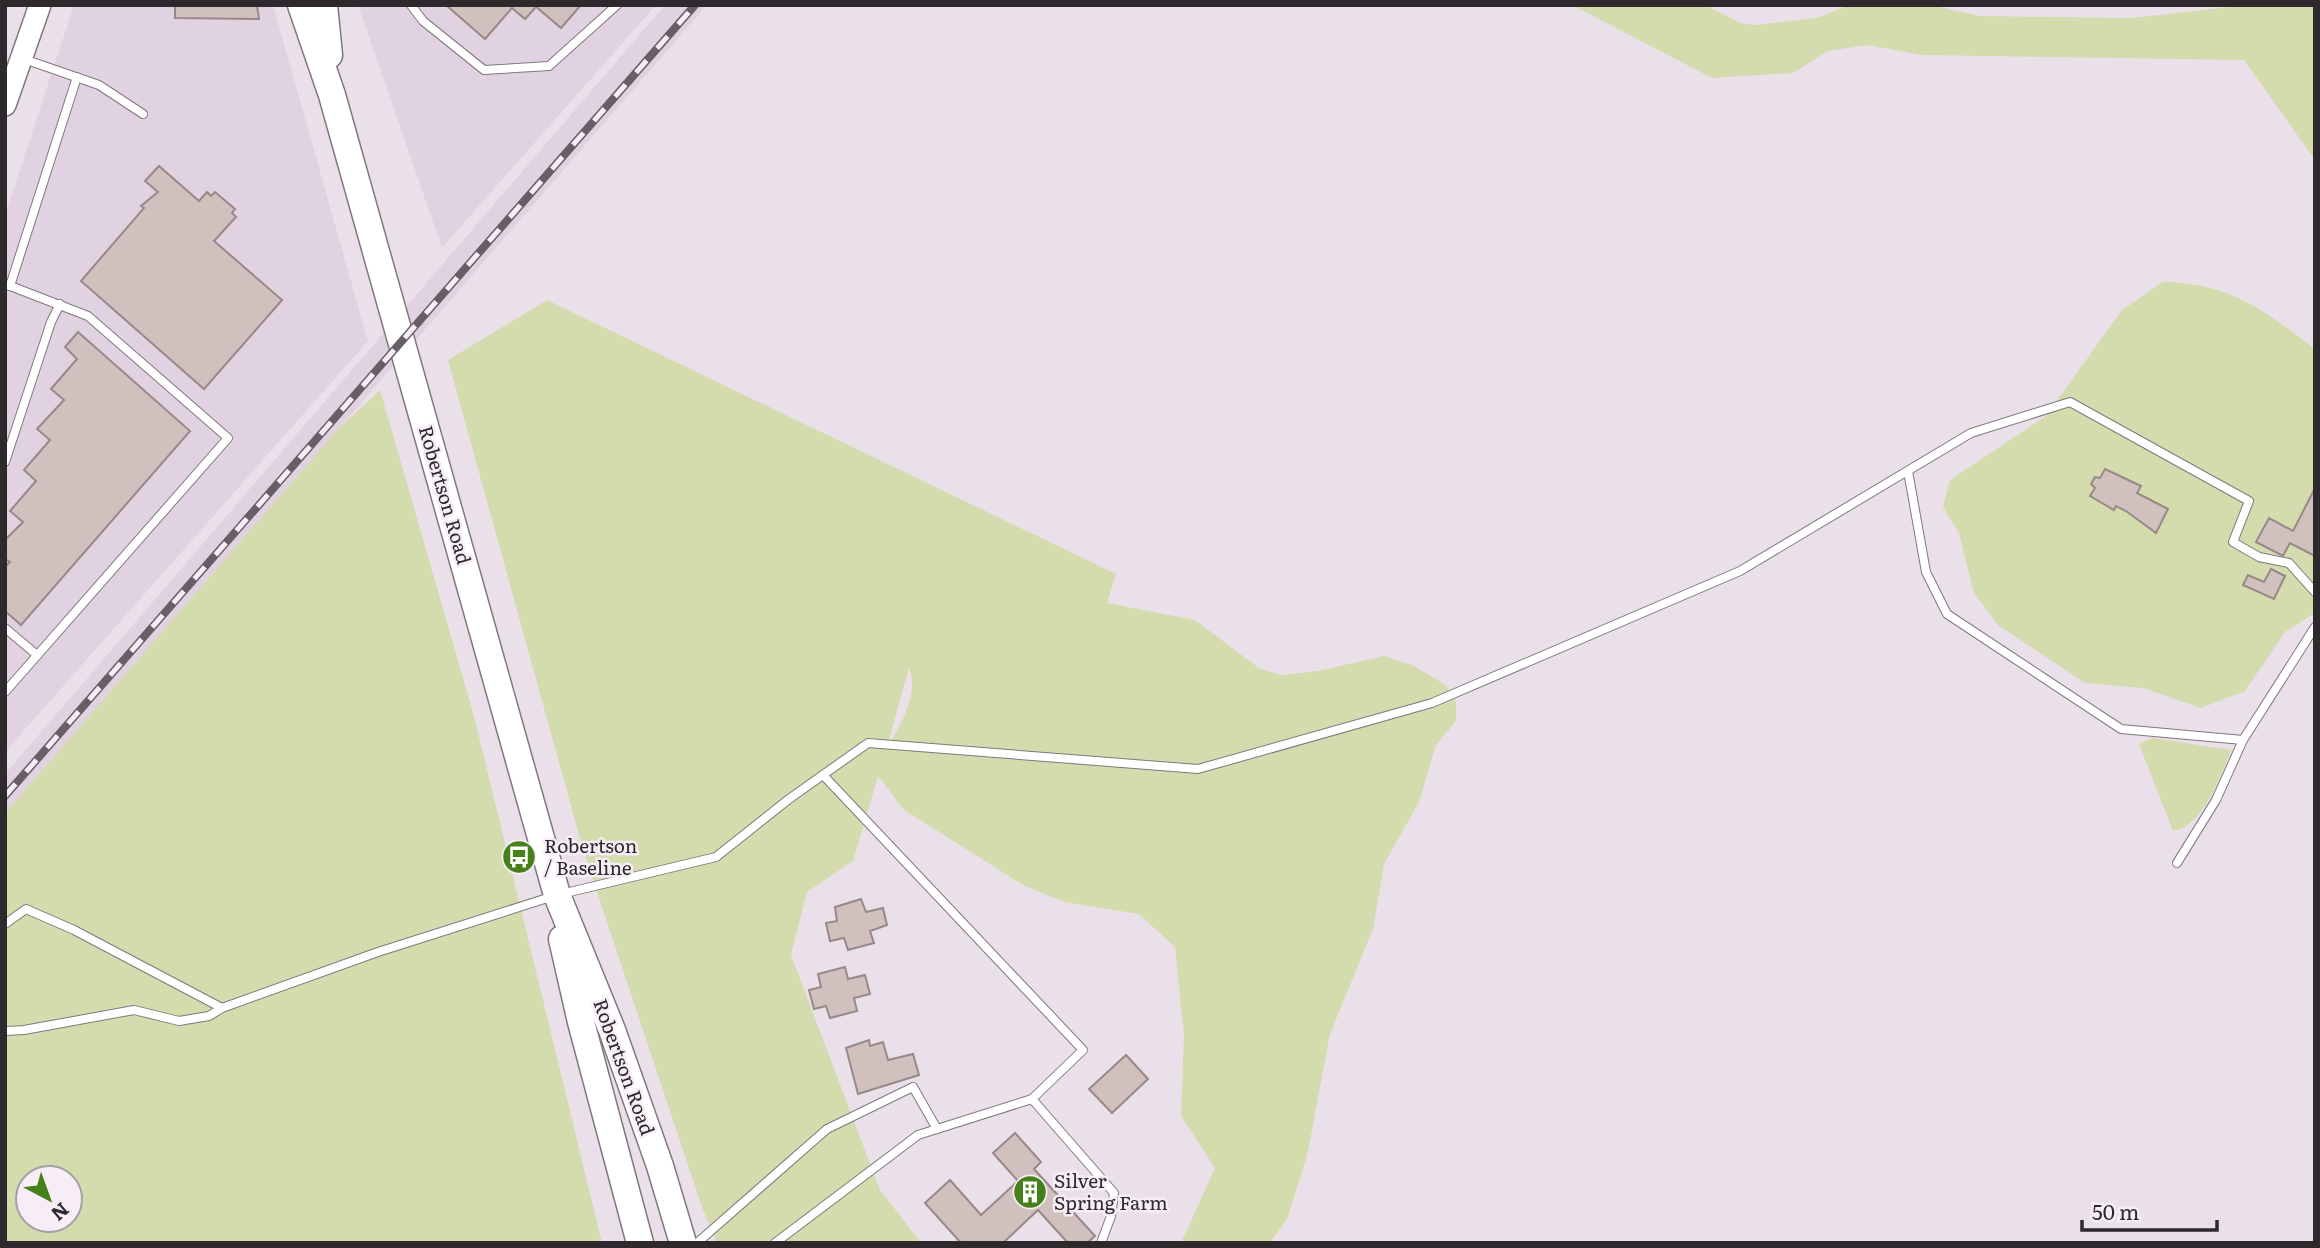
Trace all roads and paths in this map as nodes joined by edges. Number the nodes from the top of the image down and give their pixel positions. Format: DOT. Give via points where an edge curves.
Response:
graph roads {
  1 [pos="40,5"];
  2 [pos="302,5"];
  3 [pos="324,5"];
  4 [pos="411,5"];
  5 [pos="617,5"];
  6 [pos="21,58"];
  7 [pos="77,77"];
  8 [pos="332,95"];
  9 [pos="5,105"];
  10 [pos="143,114"];
  11 [pos="8,285"];
  12 [pos="60,304"];
  13 [pos="5,462"];
  14 [pos="1908,471"];
  15 [pos="2315,593"];
  16 [pos="2315,627"];
  17 [pos="5,628"];
  18 [pos="37,655"];
  19 [pos="5,692"];
  20 [pos="2244,740"];
  21 [pos="823,775"];
  22 [pos="2177,863"];
  23 [pos="557,895"];
  24 [pos="5,924"];
  25 [pos="222,1008"];
  26 [pos="5,1031"];
  27 [pos="1032,1099"];
  28 [pos="937,1129"];
  29 [pos="618,1166"];
  30 [pos="629,1243"];
  31 [pos="640,1243"];
  32 [pos="683,1243"];
  33 [pos="697,1243"];
  34 [pos="775,1243"];
  35 [pos="1101,1243"];
  1 -- 6 [label="street"];
  2 -- 8 [label="main road, Robertson Road"];
  3 -- 8 [label="main road, Robertson Road"];
  4 -- 5 [label="lane" via="423,22 484,70 549,65"];
  6 -- 7 [label="lane"];
  6 -- 9 [label="street"];
  7 -- 10 [label="lane" via="99,85"];
  7 -- 11 [label="lane"];
  8 -- 23 [label="main road, Robertson Road"];
  11 -- 12 [label="lane"];
  12 -- 13 [label="lane"];
  12 -- 18 [label="lane" via="88,316 228,438"];
  14 -- 15 [label="lane" via="1971,433 2070,402 2249,501 2233,542 2259,556 2289,563"];
  14 -- 20 [label="lane" via="1926,572 1947,614 2120,729"];
  14 -- 21 [label="lane" via="1740,571 1432,703 1198,769 868,743"];
  16 -- 20 [label="lane"];
  17 -- 18 [label="lane"];
  18 -- 19 [label="lane"];
  20 -- 22 [label="lane" via="2216,800"];
  21 -- 23 [label="lane" via="716,857"];
  21 -- 27 [label="lane" via="1083,1050"];
  23 -- 25 [label="lane"];
  23 -- 29 [label="main road, Robertson Road" via="565,955"];
  23 -- 32 [label="main road, Robertson Road" via="612,1030"];
  24 -- 25 [label="lane" via="26,909"];
  25 -- 26 [label="lane" via="209,1016 179,1021 134,1010"];
  27 -- 28 [label="lane"];
  27 -- 35 [label="lane" via="1114,1193"];
  28 -- 33 [label="lane" via="913,1087 827,1129"];
  28 -- 34 [label="lane" via="918,1135"];
  29 -- 30 [label="main road"];
  29 -- 31 [label="main road, Robertson Road"];
}
